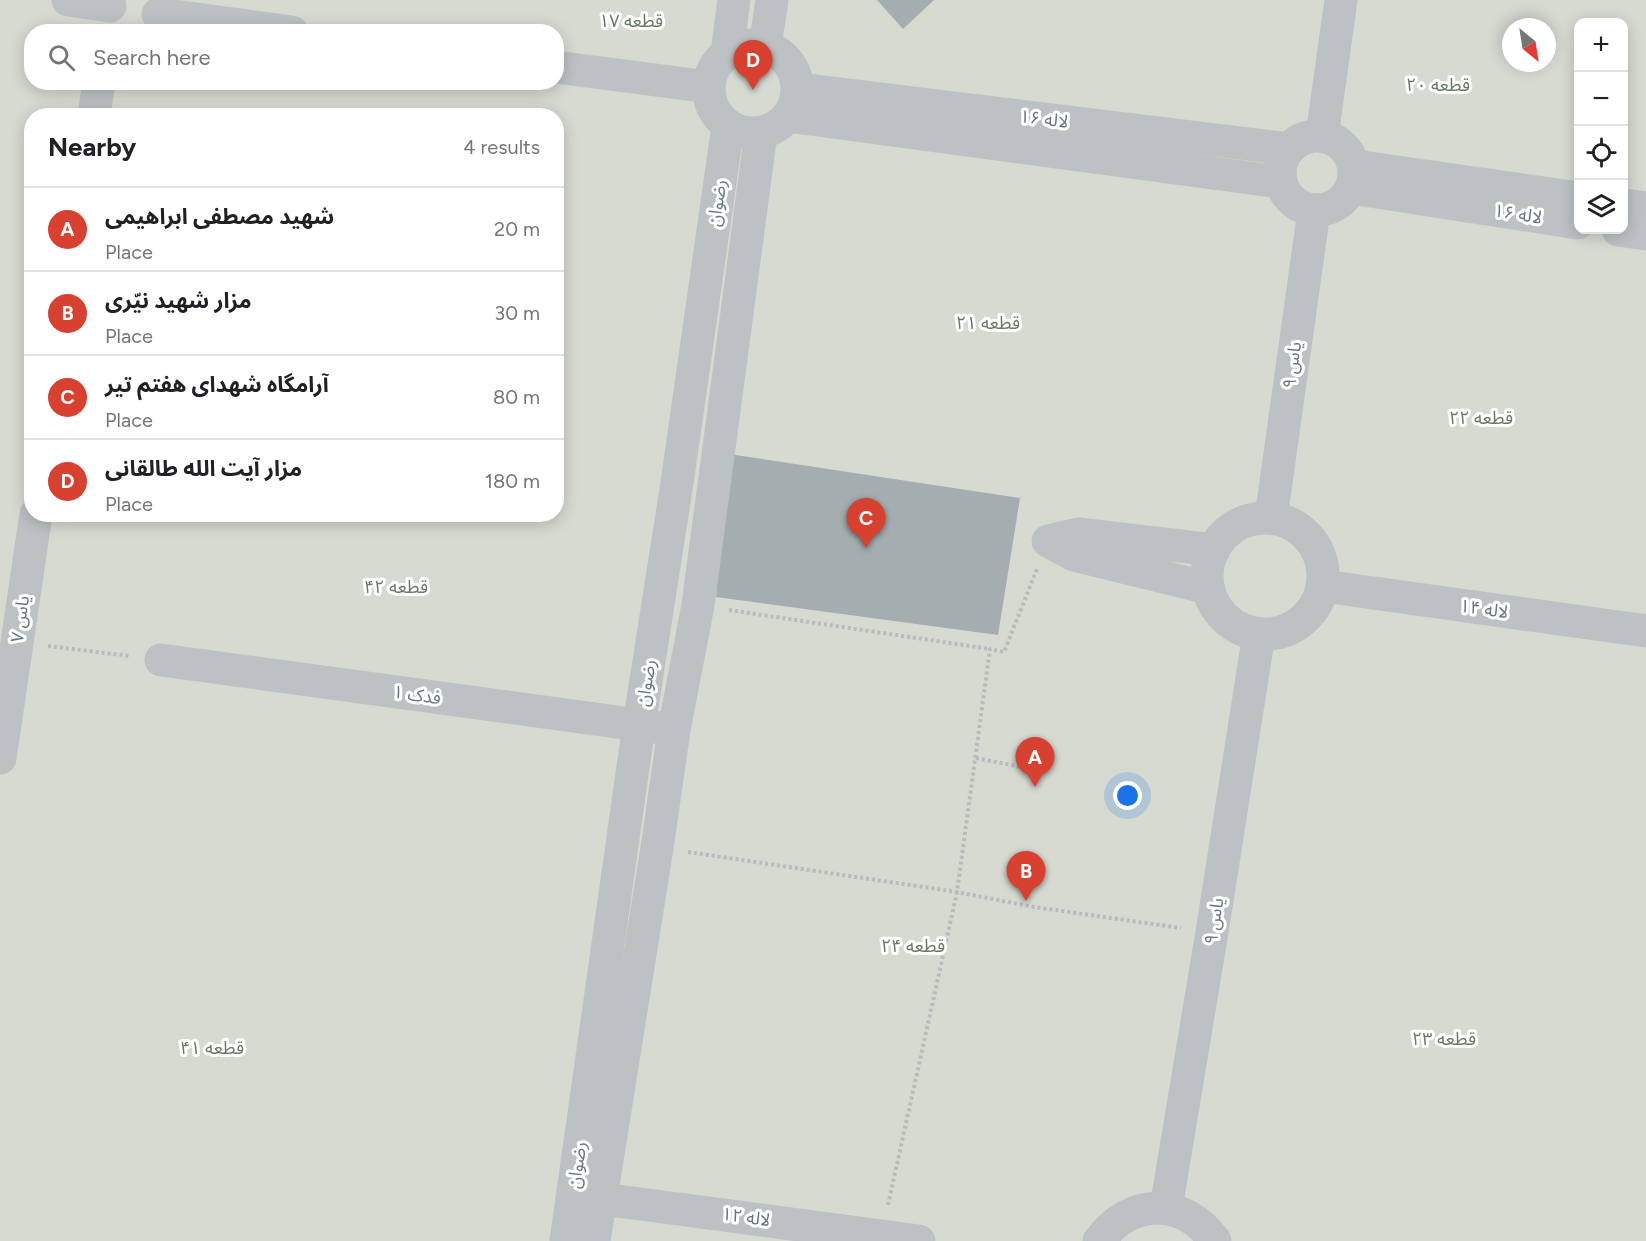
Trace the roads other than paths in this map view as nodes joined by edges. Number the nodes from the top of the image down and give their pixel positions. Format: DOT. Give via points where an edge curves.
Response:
graph roads {
  1 [pos="68,0"];
  2 [pos="734,0"];
  3 [pos="772,0"];
  4 [pos="1341,0"];
  5 [pos="109,13"];
  6 [pos="158,14"];
  7 [pos="232,24"];
  8 [pos="765,46"];
  9 [pos="727,53"];
  10 [pos="564,68"];
  11 [pos="709,87"];
  12 [pos="98,90"];
  13 [pos="793,103"];
  14 [pos="95,108"];
  15 [pos="728,126"];
  16 [pos="761,133"];
  17 [pos="1322,136"];
  18 [pos="1289,148"];
  19 [pos="1353,177"];
  20 [pos="1280,182"];
  21 [pos="1574,198"];
  22 [pos="1628,206"];
  23 [pos="1646,208"];
  24 [pos="1314,211"];
  25 [pos="1574,222"];
  26 [pos="1628,231"];
  27 [pos="1646,234"];
  28 [pos="677,483"];
  29 [pos="713,488"];
  30 [pos="1271,518"];
  31 [pos="34,522"];
  32 [pos="1214,549"];
  33 [pos="1323,586"];
  34 [pos="1208,588"];
  35 [pos="1646,631"];
  36 [pos="1259,634"];
  37 [pos="8,640"];
  38 [pos="161,660"];
  39 [pos="639,725"];
  40 [pos="674,730"];
  41 [pos="0,758"];
  42 [pos="586,1197"];
  43 [pos="1166,1208"];
  44 [pos="566,1241"];
  45 [pos="594,1241"];
  46 [pos="920,1241"];
  47 [pos="1099,1241"];
  48 [pos="1215,1241"];
  1 -- 5 [label="lane"];
  2 -- 9 [label="lane"];
  3 -- 8 [label="lane"];
  4 -- 17 [label="lane"];
  6 -- 7 [label="lane"];
  8 -- 9 [label="lane" via="739,47"];
  8 -- 13 [label="lane" via="778,52 795,75"];
  9 -- 11 [label="lane" via="711,74"];
  10 -- 11 [label="lane"];
  11 -- 15 [label="lane" via="711,102"];
  12 -- 14 [label="lane"];
  13 -- 16 [label="lane" via="781,124"];
  13 -- 18 [label="lane, لاله ۱۶"];
  13 -- 20 [label="lane"];
  15 -- 16 [label="lane"];
  15 -- 28 [label="lane, رضوان"];
  16 -- 29 [label="lane, رضوان"];
  17 -- 18 [label="lane" via="1310,137"];
  17 -- 19 [label="lane" via="1333,139 1350,155"];
  18 -- 20 [label="lane" via="1280,170"];
  19 -- 21 [label="lane, لاله ۱۶"];
  19 -- 24 [label="lane" via="1345,198 1336,206"];
  19 -- 25 [label="lane, لاله ۱۶"];
  20 -- 24 [label="lane" via="1292,202"];
  22 -- 23 [label="lane"];
  24 -- 30 [label="lane, یاس ۹"];
  26 -- 27 [label="lane"];
  28 -- 29 [label="lane"];
  28 -- 39 [label="lane, رضوان"];
  29 -- 40 [label="lane, رضوان" via="698,605"];
  30 -- 32 [label="lane" via="1238,525"];
  30 -- 33 [label="lane" via="1305,534 1317,549 1323,567"];
  31 -- 37 [label="lane, یاس ۷"];
  32 -- 34 [label="lane" via="1208,568"];
  32 -- 34 [label="lane" via="1078,534 1048,541 1074,555"];
  33 -- 35 [label="lane, لاله ۱۴"];
  33 -- 36 [label="lane" via="1307,617 1293,628"];
  34 -- 36 [label="lane" via="1226,619"];
  36 -- 43 [label="lane, یاس ۹"];
  37 -- 41 [label="lane, یاس ۷"];
  38 -- 39 [label="lane, فدک ۱"];
  39 -- 40 [label="lane, فدک ۱"];
  39 -- 42 [label="lane, رضوان"];
  40 -- 42 [label="lane, رضوان" via="657,848"];
  42 -- 44 [label="lane, رضوان"];
  42 -- 45 [label="lane, رضوان"];
  42 -- 46 [label="lane, لاله ۱۲"];
  43 -- 47 [label="lane" via="1145,1209 1125,1216"];
  43 -- 48 [label="lane" via="1187,1214 1205,1227"];
}
